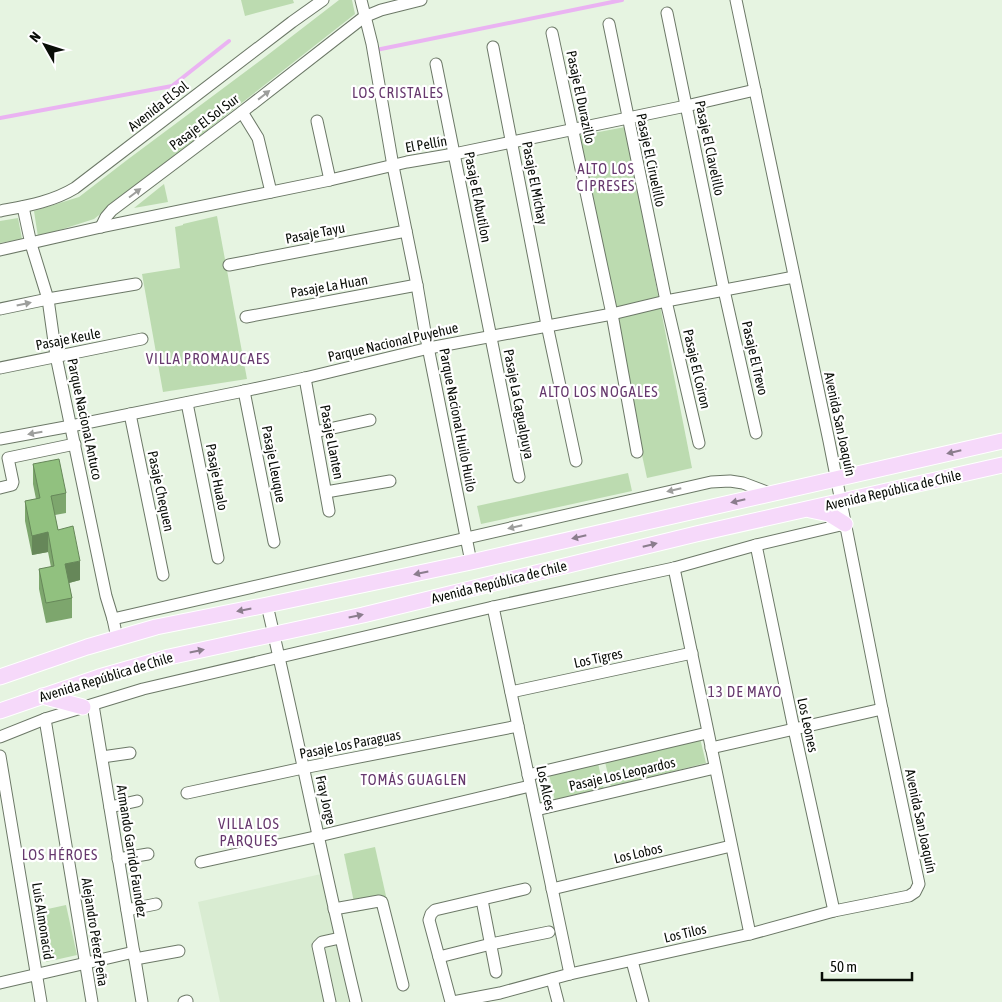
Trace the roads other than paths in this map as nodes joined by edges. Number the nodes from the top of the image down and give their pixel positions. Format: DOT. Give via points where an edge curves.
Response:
graph roads {
  1 [pos="323,0"];
  2 [pos="361,0"];
  3 [pos="421,0"];
  4 [pos="736,0"];
  5 [pos="667,13"];
  6 [pos="364,17"];
  7 [pos="609,24"];
  8 [pos="552,33"];
  9 [pos="493,47"];
  10 [pos="436,64"];
  11 [pos="755,90"];
  12 [pos="686,106"];
  13 [pos="242,112"];
  14 [pos="628,118"];
  15 [pos="316,121"];
  16 [pos="572,130"];
  17 [pos="512,142"];
  18 [pos="454,154"];
  19 [pos="393,166"];
  20 [pos="330,180"];
  21 [pos="271,192"];
  22 [pos="23,207"];
  23 [pos="0,211"];
  24 [pos="101,227"];
  25 [pos="406,231"];
  26 [pos="31,244"];
  27 [pos="0,250"];
  28 [pos="229,265"];
  29 [pos="794,277"];
  30 [pos="136,284"];
  31 [pos="417,285"];
  32 [pos="724,290"];
  33 [pos="48,299"];
  34 [pos="666,301"];
  35 [pos="0,309"];
  36 [pos="612,314"];
  37 [pos="246,317"];
  38 [pos="547,325"];
  39 [pos="490,336"];
  40 [pos="142,339"];
  41 [pos="429,348"];
  42 [pos="56,356"];
  43 [pos="0,368"];
  44 [pos="305,378"];
  45 [pos="244,391"];
  46 [pos="187,403"];
  47 [pos="130,414"];
  48 [pos="370,420"];
  49 [pos="71,426"];
  50 [pos="315,432"];
  51 [pos="756,433"];
  52 [pos="0,439"];
  53 [pos="1002,441"];
  54 [pos="699,443"];
  55 [pos="75,444"];
  56 [pos="637,452"];
  57 [pos="4,459"];
  58 [pos="576,461"];
  59 [pos="1002,465"];
  60 [pos="519,477"];
  61 [pos="836,479"];
  62 [pos="390,482"];
  63 [pos="0,488"];
  64 [pos="326,492"];
  65 [pos="772,494"];
  66 [pos="840,501"];
  67 [pos="804,510"];
  68 [pos="329,511"];
  69 [pos="845,524"];
  70 [pos="467,538"];
  71 [pos="274,542"];
  72 [pos="756,545"];
  73 [pos="218,558"];
  74 [pos="471,562"];
  75 [pos="674,568"];
  76 [pos="163,575"];
  77 [pos="267,605"];
  78 [pos="493,607"];
  79 [pos="113,619"];
  80 [pos="274,634"];
  81 [pos="117,638"];
  82 [pos="692,653"];
  83 [pos="279,656"];
  84 [pos="0,677"];
  85 [pos="511,692"];
  86 [pos="42,696"];
  87 [pos="88,706"];
  88 [pos="882,709"];
  89 [pos="0,711"];
  90 [pos="45,719"];
  91 [pos="518,726"];
  92 [pos="794,729"];
  93 [pos="708,733"];
  94 [pos="0,737"];
  95 [pos="711,748"];
  96 [pos="130,753"];
  97 [pos="0,756"];
  98 [pos="102,757"];
  99 [pos="304,768"];
  100 [pos="715,768"];
  101 [pos="529,780"];
  102 [pos="187,793"];
  103 [pos="137,801"];
  104 [pos="110,807"];
  105 [pos="536,810"];
  106 [pos="318,836"];
  107 [pos="731,846"];
  108 [pos="148,854"];
  109 [pos="118,859"];
  110 [pos="201,862"];
  111 [pos="919,884"];
  112 [pos="525,889"];
  113 [pos="552,889"];
  114 [pos="482,900"];
  115 [pos="156,904"];
  116 [pos="334,909"];
  117 [pos="127,910"];
  118 [pos="834,911"];
  119 [pos="549,932"];
  120 [pos="750,934"];
  121 [pos="340,938"];
  122 [pos="491,944"];
  123 [pos="179,951"];
  124 [pos="134,956"];
  125 [pos="439,957"];
  126 [pos="632,961"];
  127 [pos="85,964"];
  128 [pos="496,972"];
  129 [pos="570,974"];
  130 [pos="36,975"];
  131 [pos="552,979"];
  132 [pos="0,983"];
  133 [pos="403,986"];
  134 [pos="507,996"];
  135 [pos="41,1002"];
  136 [pos="92,1002"];
  137 [pos="142,1002"];
  138 [pos="330,1002"];
  139 [pos="356,1002"];
  140 [pos="452,1002"];
  141 [pos="558,1002"];
  142 [pos="643,1002"];
  1 -- 22 [label="street, Avenida El Sol" via="75,188 55,199"];
  2 -- 6 [label="street, Parque Nacional Huilo Huilo"];
  3 -- 6 [label="street, Pasaje El Sol Sur"];
  4 -- 11 [label="street, Avenida San Joaquín"];
  5 -- 12 [label="street, Pasaje El Clavelillo"];
  13 -- 6 [label="street, Pasaje El Sol Sur, one-way"];
  6 -- 19 [label="street, Parque Nacional Huilo Huilo" via="372,44"];
  7 -- 14 [label="street, Pasaje El Ciruelillo"];
  8 -- 16 [label="street, Pasaje El Durazillo"];
  9 -- 17 [label="street, Pasaje El Michay"];
  10 -- 18 [label="street, Pasaje El Abutilon"];
  11 -- 12 [label="street, El Pellín"];
  11 -- 29 [label="street, Avenida San Joaquín"];
  12 -- 14 [label="street, El Pellín"];
  12 -- 32 [label="street, Pasaje El Clavelillo"];
  13 -- 21 [label="street" via="258,138"];
  24 -- 13 [label="street, Pasaje El Sol Sur, one-way" via="112,210"];
  14 -- 16 [label="street, El Pellín"];
  14 -- 34 [label="street, Pasaje El Ciruelillo"];
  15 -- 20 [label="street"];
  16 -- 17 [label="street, El Pellín"];
  16 -- 36 [label="street, Pasaje El Durazillo"];
  17 -- 18 [label="street, El Pellín"];
  17 -- 38 [label="street, Pasaje El Michay"];
  18 -- 19 [label="street, El Pellín"];
  18 -- 39 [label="street, Pasaje El Abutilon"];
  19 -- 20 [label="street, El Pellín"];
  19 -- 25 [label="street, Parque Nacional Huilo Huilo"];
  20 -- 21 [label="street, El Pellín"];
  21 -- 24 [label="street, El Pellín"];
  22 -- 23 [label="street, Avenida El Sol"];
  22 -- 26 [label="street, Parque Nacional Antuco"];
  24 -- 26 [label="street"];
  25 -- 28 [label="street, Pasaje Tayu"];
  25 -- 31 [label="street, Parque Nacional Huilo Huilo"];
  26 -- 27 [label="street"];
  26 -- 33 [label="street, Parque Nacional Antuco"];
  29 -- 32 [label="street, Parque Nacional Puyehue"];
  29 -- 61 [label="street, Avenida San Joaquín"];
  30 -- 33 [label="street"];
  31 -- 37 [label="street, Pasaje La Huan"];
  31 -- 41 [label="street, Parque Nacional Huilo Huilo"];
  32 -- 34 [label="street, Parque Nacional Puyehue"];
  32 -- 51 [label="street, Pasaje El Trevo"];
  35 -- 33 [label="street, one-way"];
  33 -- 42 [label="street, Parque Nacional Antuco"];
  34 -- 36 [label="street, Parque Nacional Puyehue"];
  34 -- 54 [label="street, Pasaje El Coiron"];
  36 -- 38 [label="street, Parque Nacional Puyehue"];
  36 -- 56 [label="street, Pasaje El Durazillo"];
  38 -- 39 [label="street, Parque Nacional Puyehue"];
  38 -- 58 [label="street, Pasaje El Michay"];
  39 -- 41 [label="street, Parque Nacional Puyehue"];
  39 -- 60 [label="street, Pasaje La Cagualpuya"];
  40 -- 42 [label="street, Pasaje Keule"];
  41 -- 44 [label="street, Parque Nacional Puyehue"];
  41 -- 70 [label="street, Parque Nacional Huilo Huilo"];
  42 -- 43 [label="street, Pasaje Keule"];
  42 -- 49 [label="street, Parque Nacional Antuco"];
  44 -- 45 [label="street, Parque Nacional Puyehue"];
  44 -- 50 [label="street, Pasaje Llanten"];
  45 -- 46 [label="street, Parque Nacional Puyehue"];
  45 -- 71 [label="street, Pasaje Lleuque"];
  46 -- 47 [label="street, Parque Nacional Puyehue"];
  46 -- 73 [label="street, Pasaje Hualo"];
  47 -- 49 [label="street, Parque Nacional Puyehue"];
  47 -- 76 [label="street, Pasaje Chequen"];
  48 -- 50 [label="street"];
  49 -- 52 [label="street, Parque Nacional Puyehue, one-way"];
  49 -- 55 [label="street, Parque Nacional Antuco"];
  50 -- 64 [label="street, Pasaje Llanten"];
  53 -- 61 [label="main road, Avenida República de Chile, one-way"];
  55 -- 57 [label="street"];
  55 -- 79 [label="street, Parque Nacional Antuco"];
  57 -- 63 [label="street" via="14,482"];
  59 -- 66 [label="main road, Avenida República de Chile"];
  61 -- 65 [label="main road, Avenida República de Chile"];
  61 -- 66 [label="street, Avenida San Joaquín"];
  62 -- 64 [label="street"];
  64 -- 68 [label="street, Pasaje Llanten"];
  65 -- 70 [label="street, one-way" via="743,483 711,482"];
  65 -- 74 [label="main road, Avenida República de Chile, one-way"];
  66 -- 67 [label="main road, Avenida República de Chile"];
  66 -- 69 [label="street, Avenida San Joaquín"];
  67 -- 69 [label="main road" via="828,514"];
  80 -- 67 [label="main road, Avenida República de Chile, one-way"];
  69 -- 72 [label="street, Avenida República de Chile"];
  69 -- 88 [label="street, Avenida San Joaquín"];
  70 -- 74 [label="street, Parque Nacional Huilo Huilo"];
  70 -- 79 [label="street"];
  72 -- 75 [label="street, Avenida República de Chile"];
  72 -- 92 [label="street, Los Leones"];
  74 -- 77 [label="main road, Avenida República de Chile, one-way"];
  75 -- 78 [label="street, Avenida República de Chile"];
  75 -- 82 [label="street"];
  77 -- 80 [label="street, Fray Jorge"];
  77 -- 81 [label="main road, Avenida República de Chile, one-way"];
  78 -- 83 [label="street, Avenida República de Chile"];
  78 -- 85 [label="street, Los Alces"];
  79 -- 81 [label="street, Parque Nacional Antuco"];
  80 -- 83 [label="street, Fray Jorge"];
  86 -- 80 [label="main road, Avenida República de Chile, one-way" via="169,657"];
  81 -- 84 [label="main road, Avenida República de Chile"];
  82 -- 85 [label="street, Los Tigres"];
  82 -- 93 [label="street"];
  83 -- 87 [label="street, Avenida República de Chile" via="143,689"];
  83 -- 99 [label="street, Fray Jorge"];
  85 -- 91 [label="street, Los Alces"];
  86 -- 87 [label="main road"];
  86 -- 89 [label="main road, Avenida República de Chile"];
  87 -- 90 [label="street, Avenida República de Chile"];
  87 -- 98 [label="street, Armando Garrido Faundez"];
  88 -- 92 [label="street"];
  88 -- 111 [label="street, Avenida San Joaquín"];
  90 -- 94 [label="street, Avenida República de Chile"];
  90 -- 127 [label="street, Alejandro Pérez Peña"];
  91 -- 99 [label="street, Pasaje Los Paraguas"];
  91 -- 101 [label="street, Los Alces"];
  92 -- 95 [label="street"];
  92 -- 118 [label="street, Los Leones"];
  93 -- 95 [label="street"];
  93 -- 101 [label="street"];
  95 -- 100 [label="street"];
  96 -- 98 [label="street"];
  97 -- 130 [label="street, Luis Almonacid"];
  98 -- 104 [label="street, Armando Garrido Faundez"];
  99 -- 102 [label="street, Pasaje Los Paraguas"];
  99 -- 106 [label="street, Fray Jorge"];
  100 -- 105 [label="street, Pasaje Los Leopardos"];
  100 -- 107 [label="street"];
  101 -- 105 [label="street, Los Alces"];
  101 -- 106 [label="street"];
  103 -- 104 [label="street"];
  104 -- 109 [label="street, Armando Garrido Faundez"];
  105 -- 113 [label="street, Los Alces"];
  106 -- 110 [label="street"];
  106 -- 116 [label="street, Fray Jorge"];
  107 -- 113 [label="street, Los Lobos"];
  107 -- 120 [label="street"];
  108 -- 109 [label="street"];
  109 -- 117 [label="street, Armando Garrido Faundez"];
  111 -- 118 [label="street, Los Tilos" via="909,896"];
  112 -- 114 [label="street"];
  113 -- 129 [label="street, Los Alces"];
  114 -- 122 [label="street"];
  114 -- 125 [label="street" via="436,910 431,914 429,920"];
  115 -- 117 [label="street"];
  116 -- 121 [label="street, Fray Jorge"];
  116 -- 133 [label="street" via="382,902"];
  117 -- 124 [label="street, Armando Garrido Faundez"];
  118 -- 120 [label="street, Los Tilos"];
  119 -- 122 [label="street"];
  120 -- 126 [label="street, Los Tilos"];
  121 -- 138 [label="street" via="318,946"];
  121 -- 139 [label="street, Fray Jorge"];
  122 -- 125 [label="street"];
  122 -- 128 [label="street"];
  123 -- 124 [label="street"];
  124 -- 127 [label="street"];
  124 -- 137 [label="street, Armando Garrido Faundez"];
  125 -- 140 [label="street"];
  126 -- 129 [label="street, Los Tilos"];
  126 -- 142 [label="street"];
  127 -- 130 [label="street"];
  127 -- 136 [label="street, Alejandro Pérez Peña"];
  129 -- 131 [label="street, Los Tilos"];
  130 -- 132 [label="street"];
  130 -- 135 [label="street, Luis Almonacid"];
  131 -- 134 [label="street, Los Tilos"];
  131 -- 141 [label="street"];
  134 -- 140 [label="street, Los Tilos"];
}
